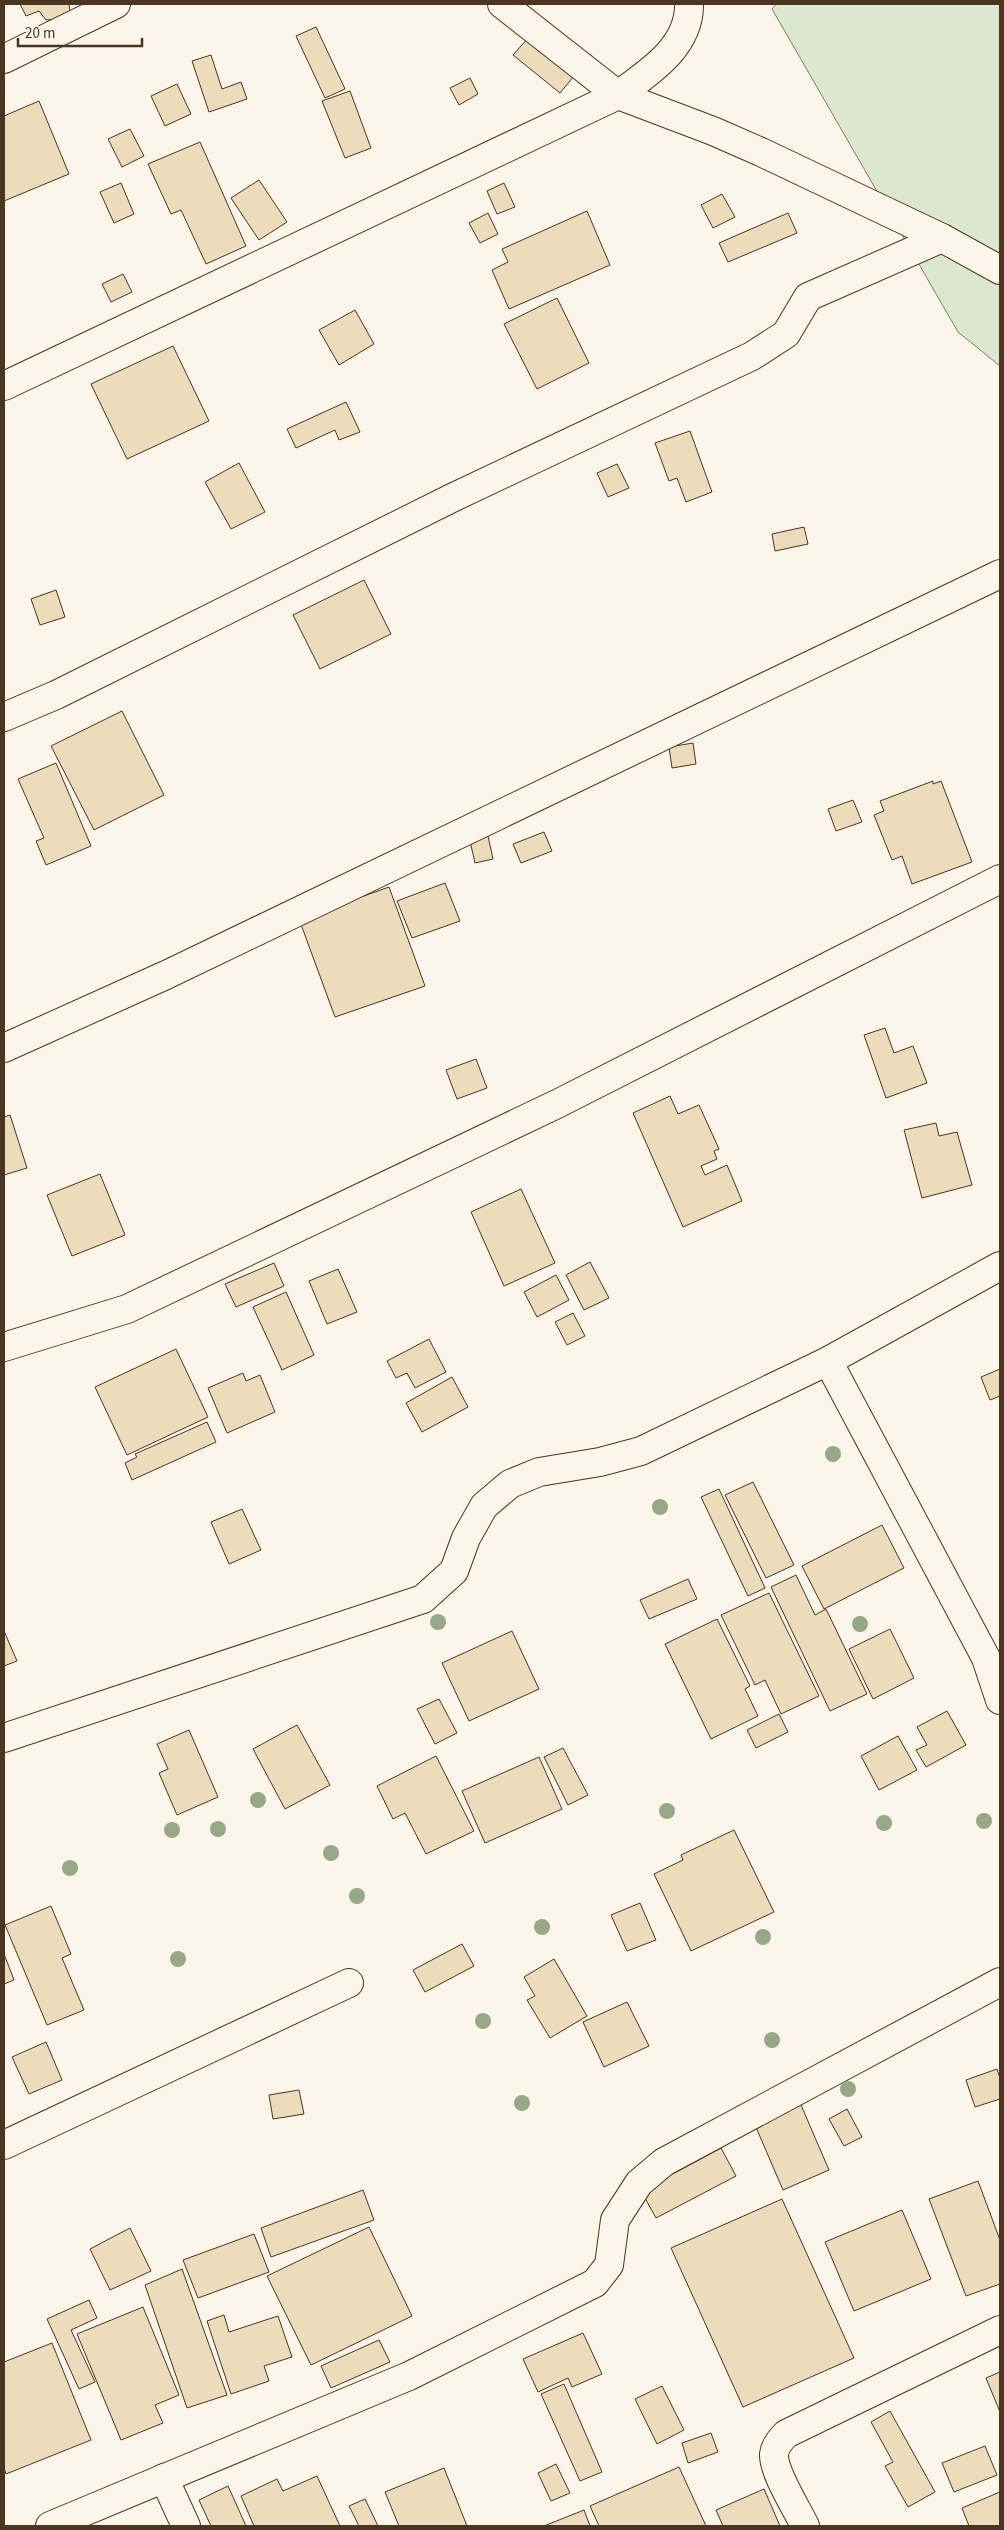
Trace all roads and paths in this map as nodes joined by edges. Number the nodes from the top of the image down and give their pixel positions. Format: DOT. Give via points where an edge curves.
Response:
graph roads {
  1 [pos="116,4"];
  2 [pos="502,4"];
  3 [pos="689,4"];
  4 [pos="4,59"];
  5 [pos="618,95"];
  6 [pos="942,238"];
  7 [pos="1000,270"];
  8 [pos="4,386"];
  9 [pos="1000,574"];
  10 [pos="4,717"];
  11 [pos="1000,879"];
  12 [pos="4,1048"];
  13 [pos="1000,1266"];
  14 [pos="4,1347"];
  15 [pos="828,1361"];
  16 [pos="1000,1700"];
  17 [pos="4,1738"];
  18 [pos="1000,1982"];
  19 [pos="350,1983"];
  20 [pos="4,2146"];
  21 [pos="1000,2330"];
  22 [pos="164,2478"];
  23 [pos="50,2526"];
  24 [pos="186,2526"];
  25 [pos="805,2526"];
  1 -- 4 [label="street"];
  2 -- 5 [label="street"];
  3 -- 5 [label="street" via="690,14 677,42 659,66"];
  5 -- 6 [label="street" via="713,130"];
  5 -- 8 [label="street"];
  6 -- 7 [label="street"];
  6 -- 10 [label="street" via="808,297 786,334 752,356 454,497 56,695"];
  9 -- 12 [label="street" via="175,971"];
  11 -- 14 [label="street" via="558,1104 128,1309"];
  13 -- 15 [label="street"];
  15 -- 16 [label="street" via="986,1658"];
  15 -- 17 [label="street" via="640,1451 600,1462 539,1472 510,1484 484,1506 466,1538 454,1571 423,1599"];
  18 -- 22 [label="street" via="664,2162 639,2183 615,2220 609,2265 595,2283 409,2376"];
  19 -- 20 [label="street"];
  21 -- 25 [label="street" via="786,2434 779,2441 774,2454 778,2470"];
  22 -- 23 [label="street"];
  22 -- 24 [label="street"];
}
